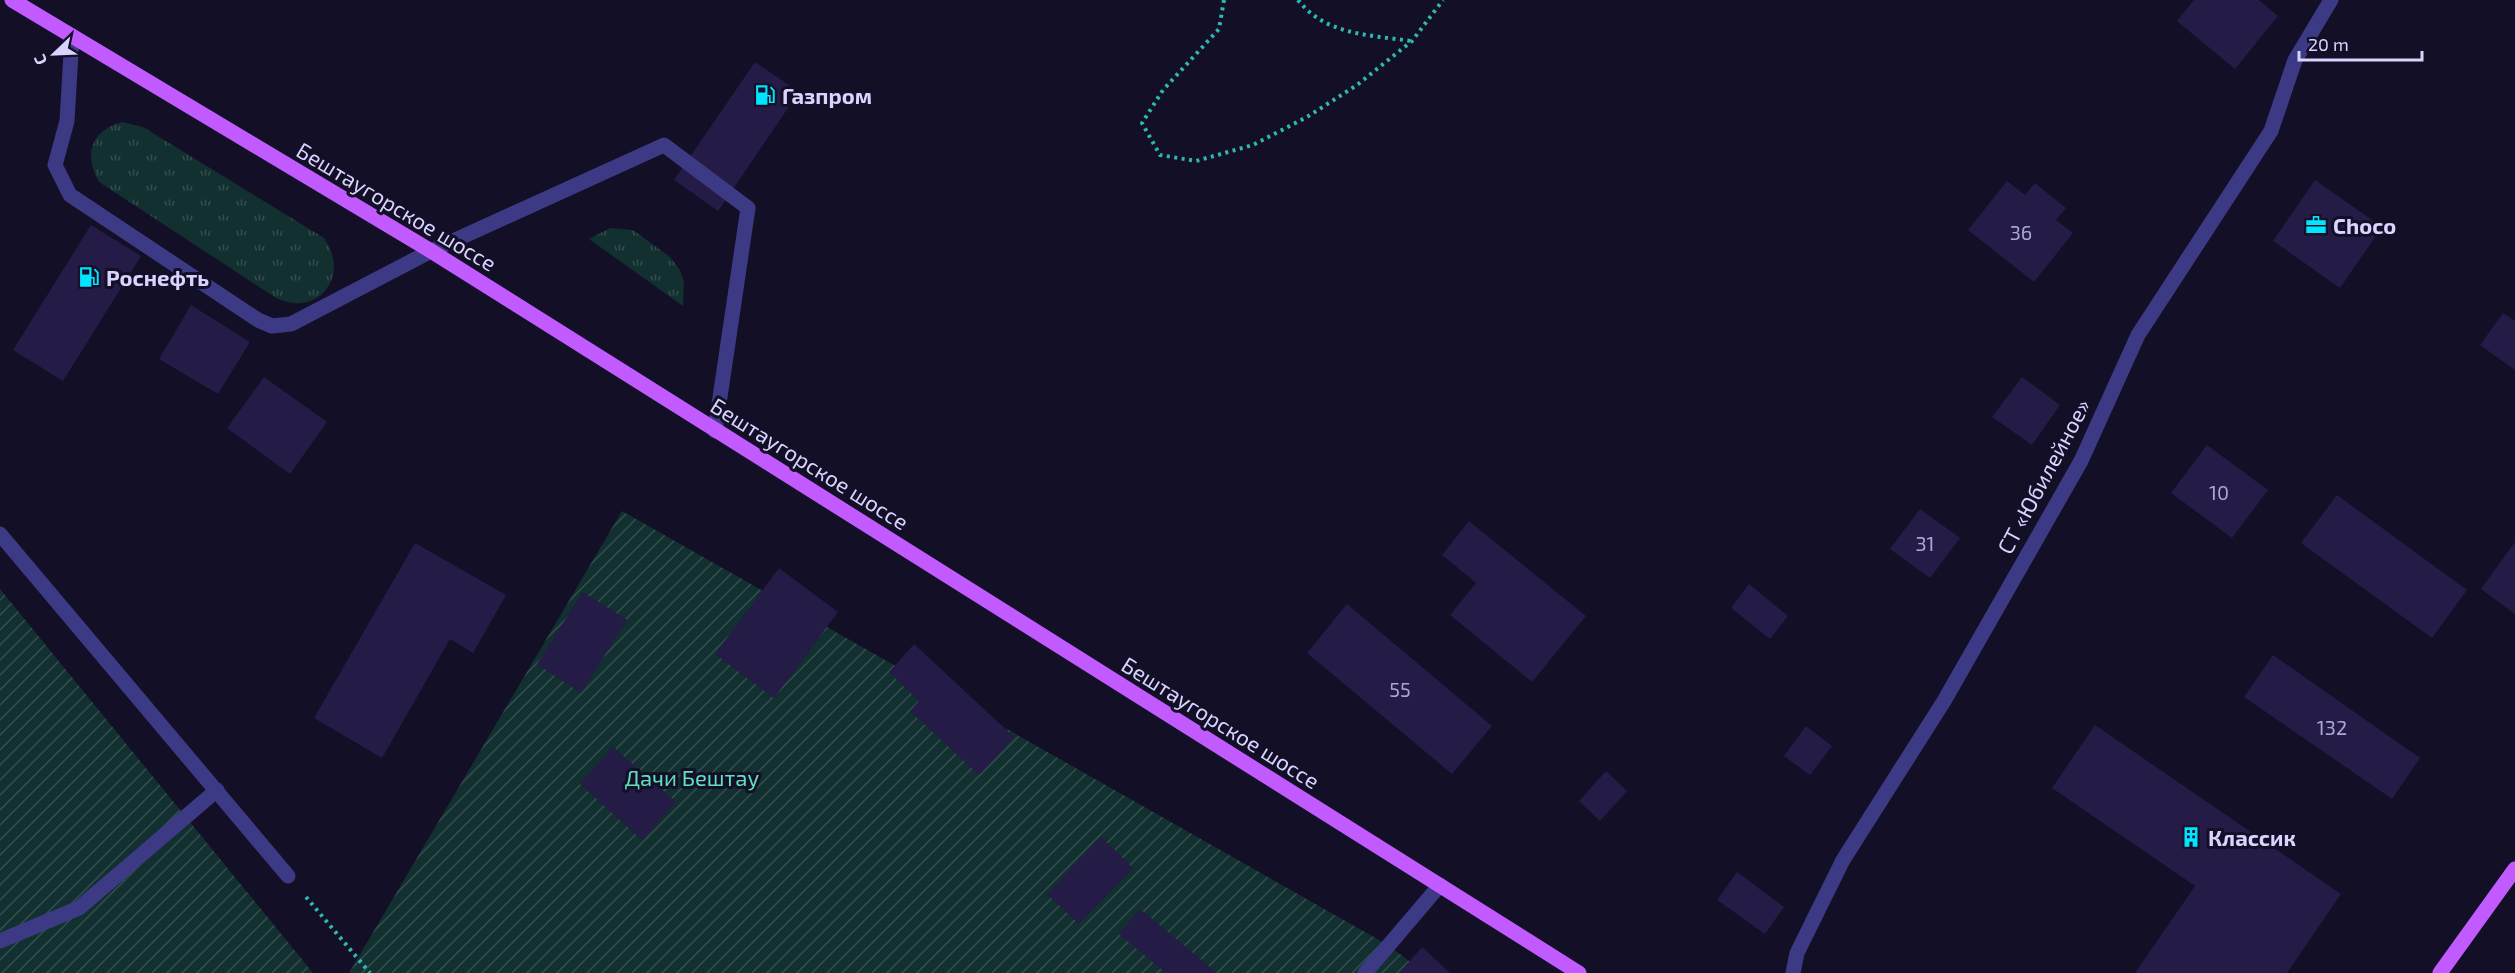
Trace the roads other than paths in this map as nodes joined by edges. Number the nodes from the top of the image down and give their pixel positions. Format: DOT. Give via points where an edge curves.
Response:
graph roads {
  1 [pos="12,0"];
  2 [pos="2331,0"];
  3 [pos="72,36"];
  4 [pos="431,250"];
  5 [pos="715,430"];
  6 [pos="0,534"];
  7 [pos="217,790"];
  8 [pos="2515,868"];
  9 [pos="288,876"];
  10 [pos="1440,885"];
  11 [pos="0,940"];
  12 [pos="1365,973"];
  13 [pos="1579,973"];
  14 [pos="1793,973"];
  15 [pos="2440,973"];
  1 -- 3 [label="main road, Бештаугорское шоссе"];
  2 -- 14 [label="street, СТ «Юбилейное»" via="2295,60 2271,131 2138,335 2081,461 1944,701 1843,860 1797,953"];
  3 -- 4 [label="main road, Бештаугорское шоссе"];
  3 -- 4 [label="street" via="67,121 54,165 70,195 258,320 272,326 291,324"];
  4 -- 5 [label="main road, Бештаугорское шоссе"];
  4 -- 5 [label="street" via="664,146 748,208"];
  5 -- 10 [label="main road, Бештаугорское шоссе"];
  6 -- 7 [label="street"];
  7 -- 9 [label="street"];
  7 -- 11 [label="street" via="79,908"];
  8 -- 15 [label="main road"];
  10 -- 12 [label="street"];
  10 -- 13 [label="main road, Бештаугорское шоссе"];
}
